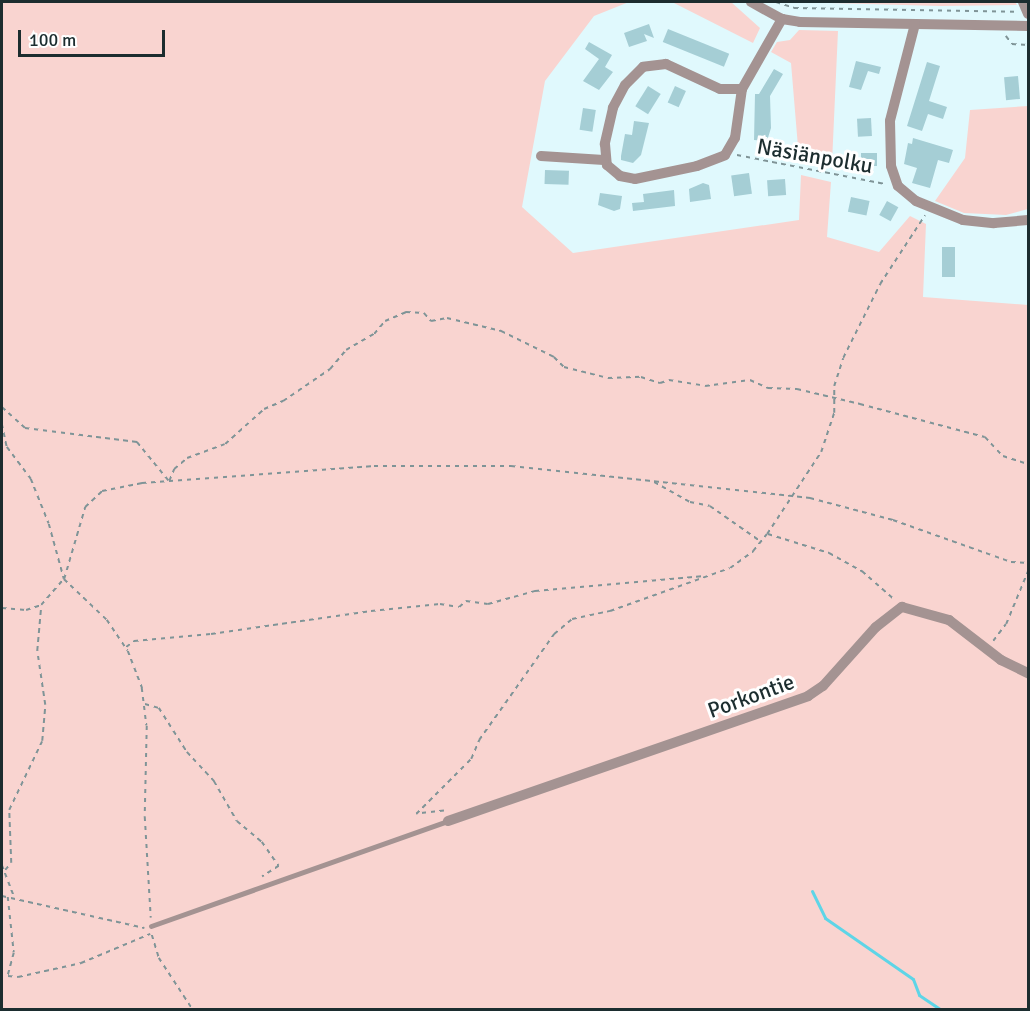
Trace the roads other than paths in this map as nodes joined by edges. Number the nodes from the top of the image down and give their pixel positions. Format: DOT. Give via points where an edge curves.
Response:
graph roads {
  1 [pos="751,2"];
  2 [pos="1023,2"];
  3 [pos="1028,13"];
  4 [pos="782,19"];
  5 [pos="915,24"];
  6 [pos="1029,26"];
  7 [pos="742,89"];
  8 [pos="541,156"];
  9 [pos="604,160"];
  10 [pos="1029,220"];
  11 [pos="1029,672"];
  12 [pos="447,816"];
  13 [pos="152,930"];
  1 -- 4 [label="street"];
  2 -- 3 [label="street"];
  4 -- 5 [label="street"];
  4 -- 7 [label="street"];
  5 -- 6 [label="street"];
  5 -- 10 [label="street" via="890,121 891,166 898,186 930,208 977,223"];
  7 -- 9 [label="street" via="735,138 728,152 712,162 635,179 614,174"];
  7 -- 9 [label="street" via="720,89 666,64 643,67 618,96"];
  8 -- 9 [label="street"];
  11 -- 12 [label="street, Porkontie" via="985,647 949,620 902,607 876,627 824,686 794,703"];
  12 -- 13 [label="lane"];
}
